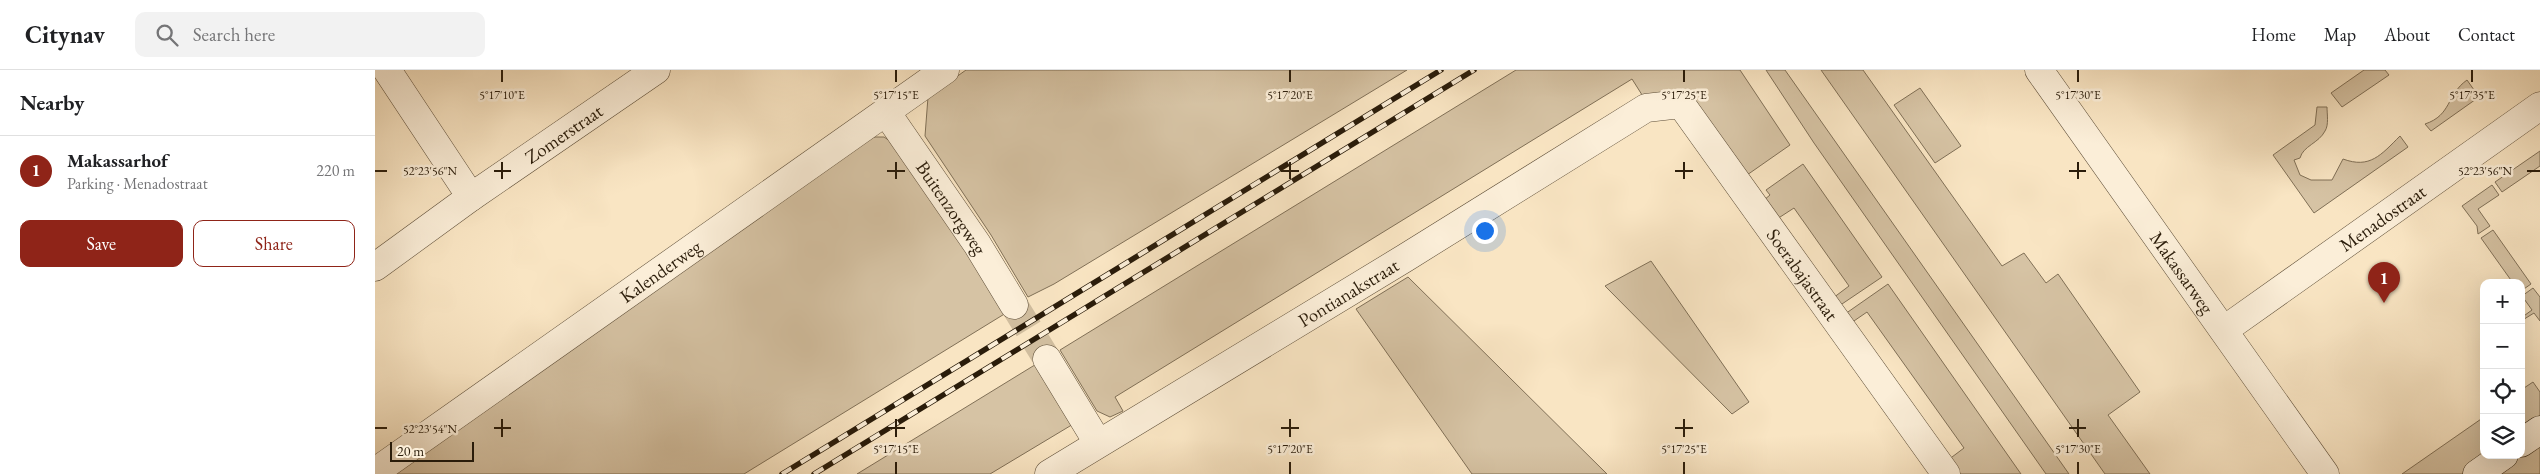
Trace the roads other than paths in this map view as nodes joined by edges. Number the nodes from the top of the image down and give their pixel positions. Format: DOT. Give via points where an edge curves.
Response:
graph roads {
  1 [pos="387,70"];
  2 [pos="656,70"];
  3 [pos="945,70"];
  4 [pos="2039,70"];
  5 [pos="2540,106"];
  6 [pos="1646,108"];
  7 [pos="886,112"];
  8 [pos="471,197"];
  9 [pos="375,267"];
  10 [pos="1014,305"];
  11 [pos="2223,330"];
  12 [pos="1047,359"];
  13 [pos="2540,430"];
  14 [pos="2525,440"];
  15 [pos="1097,443"];
  16 [pos="2498,459"];
  17 [pos="375,472"];
  18 [pos="1049,474"];
  19 [pos="1946,474"];
  20 [pos="2325,474"];
  21 [pos="2477,474"];
  1 -- 8 [label="street"];
  2 -- 8 [label="street, Zomerstraat"];
  3 -- 7 [label="street, Kalenderweg"];
  4 -- 11 [label="street, Makassarweg"];
  5 -- 11 [label="street, Menadostraat"];
  6 -- 15 [label="street, Pontianakstraat" via="1405,258"];
  6 -- 19 [label="street, Soerabajastraat" via="1681,104"];
  7 -- 10 [label="street, Buitenzorgweg" via="977,244"];
  7 -- 17 [label="street, Kalenderweg"];
  8 -- 9 [label="street, Zomerstraat"];
  11 -- 20 [label="street, Makassarweg"];
  12 -- 15 [label="street"];
  13 -- 14 [label="street"];
  15 -- 18 [label="street, Pontianakstraat"];
  16 -- 21 [label="street"];
}
